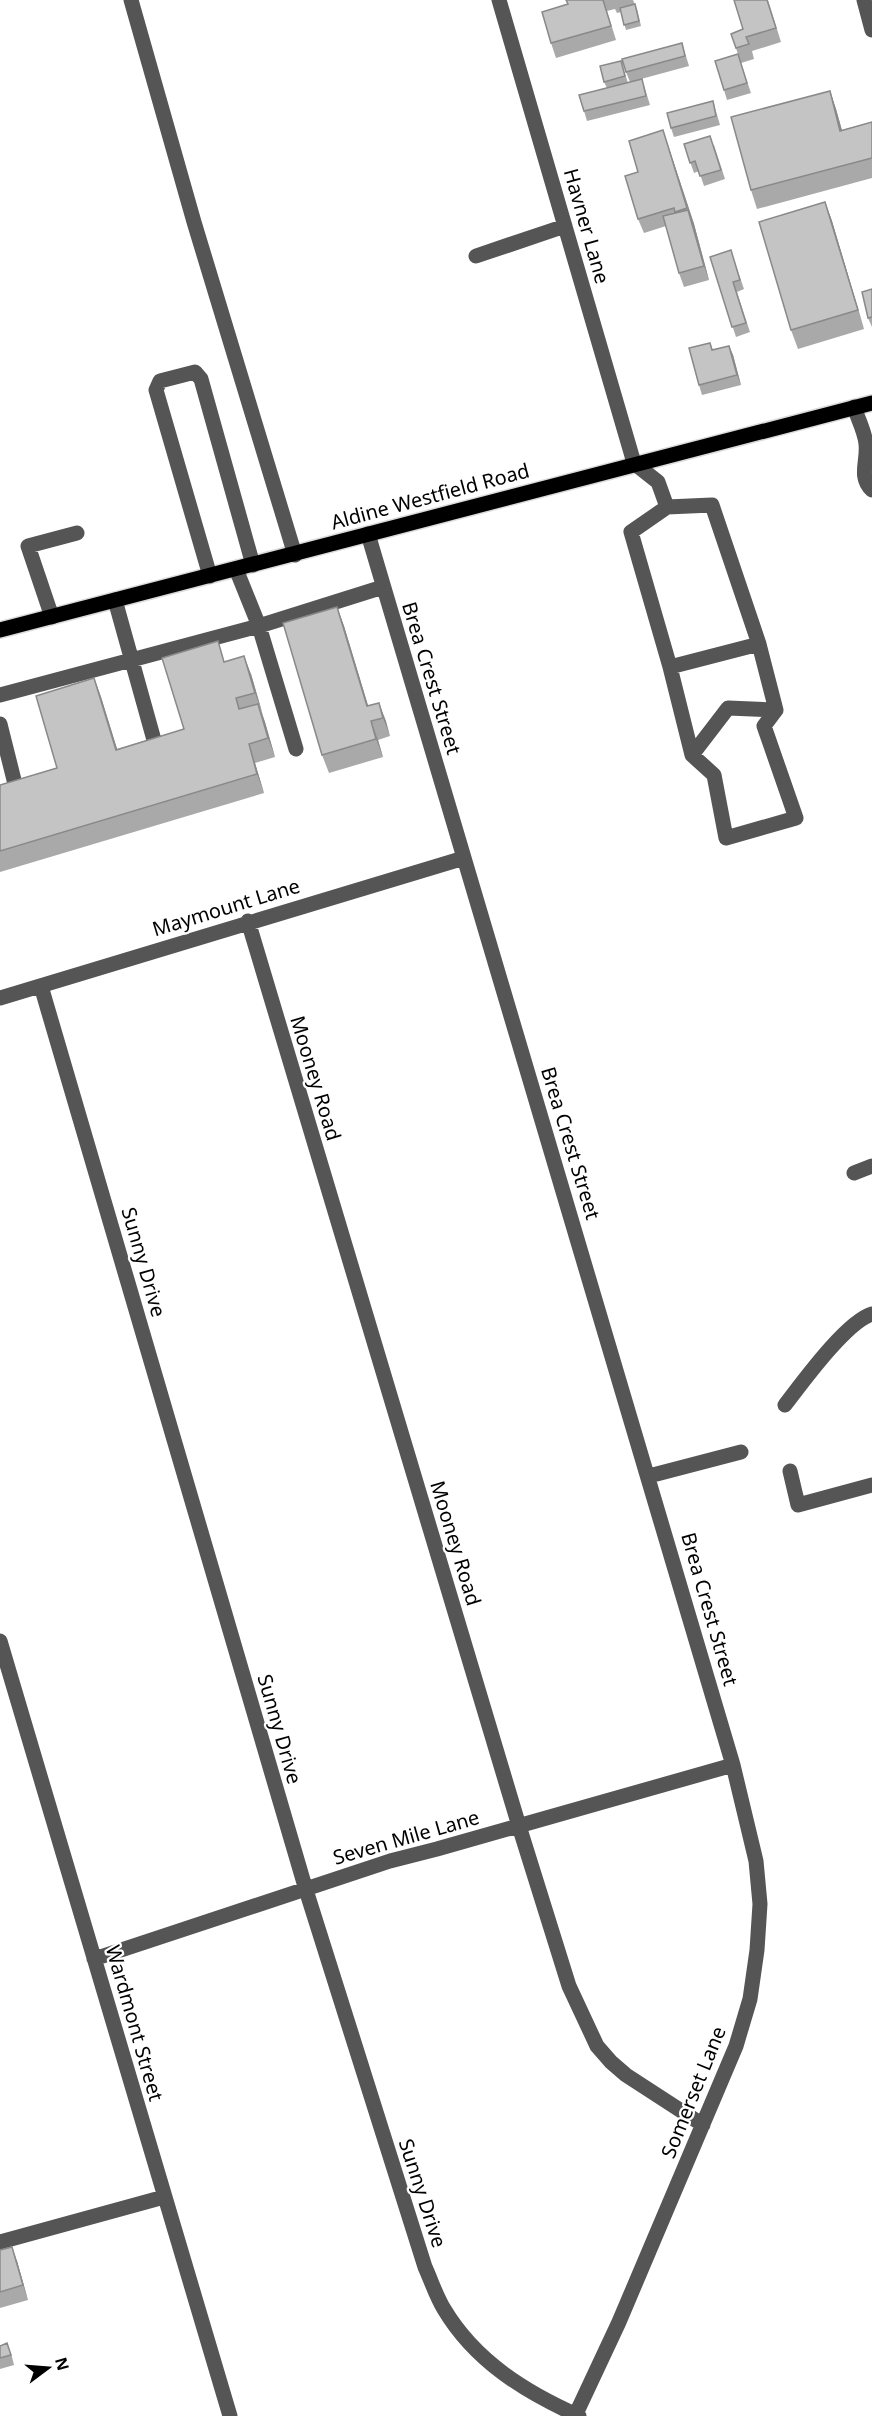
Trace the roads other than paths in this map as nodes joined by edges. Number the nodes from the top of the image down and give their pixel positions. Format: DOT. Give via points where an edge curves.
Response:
graph roads {
  1 [pos="131,0"];
  2 [pos="499,0"];
  3 [pos="864,0"];
  4 [pos="872,30"];
  5 [pos="565,226"];
  6 [pos="476,256"];
  7 [pos="872,403"];
  8 [pos="854,407"];
  9 [pos="634,463"];
  10 [pos="872,490"];
  11 [pos="667,507"];
  12 [pos="77,532"];
  13 [pos="368,534"];
  14 [pos="295,555"];
  15 [pos="253,565"];
  16 [pos="236,569"];
  17 [pos="210,576"];
  18 [pos="383,587"];
  19 [pos="115,600"];
  20 [pos="52,617"];
  21 [pos="259,626"];
  22 [pos="0,630"];
  23 [pos="759,644"];
  24 [pos="132,660"];
  25 [pos="670,667"];
  26 [pos="0,695"];
  27 [pos="776,710"];
  28 [pos="0,724"];
  29 [pos="154,740"];
  30 [pos="296,749"];
  31 [pos="692,756"];
  32 [pos="16,788"];
  33 [pos="464,858"];
  34 [pos="248,921"];
  35 [pos="41,986"];
  36 [pos="0,998"];
  37 [pos="872,1166"];
  38 [pos="854,1173"];
  39 [pos="872,1314"];
  40 [pos="785,1405"];
  41 [pos="741,1452"];
  42 [pos="790,1471"];
  43 [pos="649,1476"];
  44 [pos="872,1485"];
  45 [pos="0,1641"];
  46 [pos="733,1765"];
  47 [pos="519,1826"];
  48 [pos="306,1890"];
  49 [pos="94,1959"];
  50 [pos="703,2125"];
  51 [pos="164,2197"];
  52 [pos="0,2242"];
  53 [pos="576,2415"];
  54 [pos="230,2416"];
  1 -- 14 [label="street"];
  2 -- 5 [label="street, Havner Lane"];
  3 -- 4 [label="street"];
  5 -- 6 [label="street"];
  5 -- 9 [label="street, Havner Lane"];
  7 -- 8 [label="main road, Aldine Westfield Road"];
  8 -- 9 [label="main road, Aldine Westfield Road"];
  8 -- 10 [label="street" via="866,444 864,474"];
  9 -- 11 [label="street" via="658,482"];
  9 -- 13 [label="main road, Aldine Westfield Road"];
  11 -- 23 [label="street" via="712,505"];
  11 -- 25 [label="street" via="631,532"];
  12 -- 20 [label="street" via="28,546"];
  13 -- 14 [label="main road, Aldine Westfield Road"];
  13 -- 18 [label="street, Brea Crest Street"];
  14 -- 15 [label="main road, Aldine Westfield Road"];
  15 -- 16 [label="main road, Aldine Westfield Road"];
  15 -- 17 [label="street" via="201,379 195,372 160,381 156,390"];
  16 -- 17 [label="main road, Aldine Westfield Road"];
  16 -- 21 [label="street"];
  17 -- 19 [label="main road, Aldine Westfield Road"];
  18 -- 21 [label="street"];
  18 -- 33 [label="street, Brea Crest Street"];
  19 -- 20 [label="main road, Aldine Westfield Road"];
  19 -- 24 [label="street"];
  20 -- 22 [label="main road, Aldine Westfield Road"];
  21 -- 24 [label="street"];
  21 -- 30 [label="street"];
  23 -- 25 [label="street"];
  23 -- 27 [label="street"];
  24 -- 26 [label="street"];
  24 -- 29 [label="street"];
  25 -- 31 [label="street"];
  27 -- 31 [label="street" via="728,708"];
  27 -- 31 [label="street" via="764,726 796,818 726,838 714,775"];
  28 -- 32 [label="street"];
  33 -- 34 [label="street, Maymount Lane"];
  33 -- 43 [label="street, Brea Crest Street"];
  34 -- 35 [label="street, Maymount Lane"];
  34 -- 47 [label="street, Mooney Road"];
  35 -- 36 [label="street, Maymount Lane"];
  35 -- 48 [label="street, Sunny Drive"];
  37 -- 38 [label="street"];
  39 -- 40 [label="street" via="848,1332"];
  41 -- 43 [label="street"];
  42 -- 44 [label="street" via="798,1505"];
  43 -- 46 [label="street, Brea Crest Street"];
  45 -- 49 [label="street, Wardmont Street"];
  46 -- 47 [label="street, Seven Mile Lane"];
  46 -- 50 [label="street, Somerset Lane" via="756,1861 757,1950 750,1999 736,2046"];
  47 -- 48 [label="street, Seven Mile Lane" via="390,1861"];
  47 -- 50 [label="street, Mooney Road" via="569,1986 597,2046 626,2075"];
  48 -- 49 [label="street, Seven Mile Lane"];
  48 -- 53 [label="street, Sunny Drive" via="410,2222 444,2308 469,2344 499,2372"];
  49 -- 51 [label="street, Wardmont Street"];
  50 -- 53 [label="street, Somerset Lane"];
  51 -- 52 [label="street"];
  51 -- 54 [label="street, Wardmont Street"];
}
